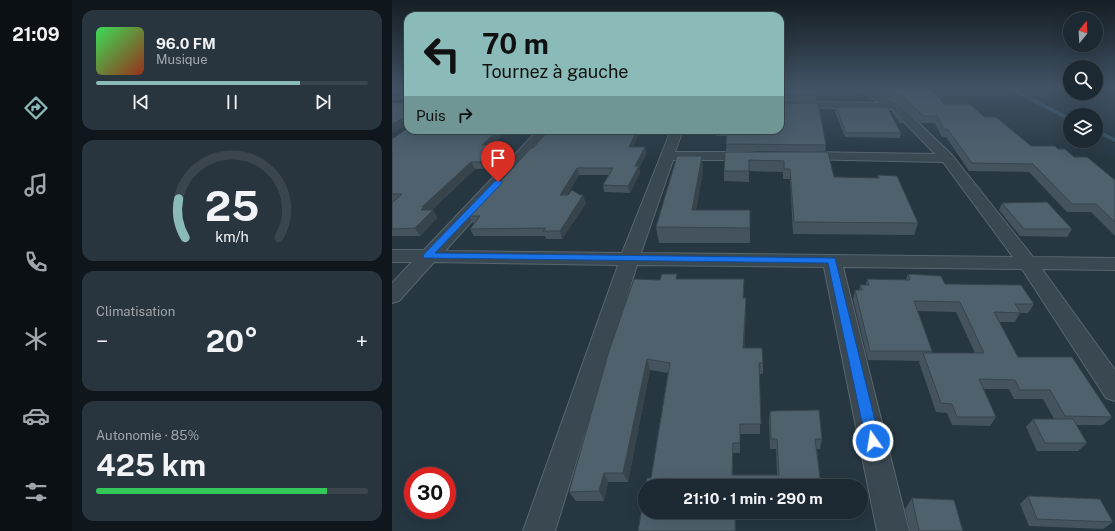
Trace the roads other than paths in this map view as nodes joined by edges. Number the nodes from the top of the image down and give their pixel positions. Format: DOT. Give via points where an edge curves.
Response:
graph roads {
  1 [pos="902,113"];
  2 [pos="542,134"];
  3 [pos="676,134"];
  4 [pos="668,156"];
  5 [pos="761,156"];
  6 [pos="792,156"];
  7 [pos="947,158"];
  8 [pos="392,256"];
  9 [pos="428,256"];
  10 [pos="629,259"];
  11 [pos="832,260"];
  12 [pos="1027,262"];
  13 [pos="1115,264"];
  14 [pos="392,296"];
  15 [pos="1115,390"];
  16 [pos="539,531"];
  17 [pos="893,531"];
  1 -- 7 [label="street"];
  2 -- 9 [label="street"];
  3 -- 4 [label="street"];
  4 -- 5 [label="street"];
  4 -- 10 [label="street"];
  6 -- 7 [label="street"];
  7 -- 12 [label="street"];
  8 -- 9 [label="street"];
  9 -- 10 [label="street"];
  9 -- 14 [label="street"];
  10 -- 11 [label="street"];
  10 -- 16 [label="street"];
  11 -- 12 [label="street"];
  11 -- 17 [label="street"];
  12 -- 13 [label="street"];
  12 -- 15 [label="street"];
}
